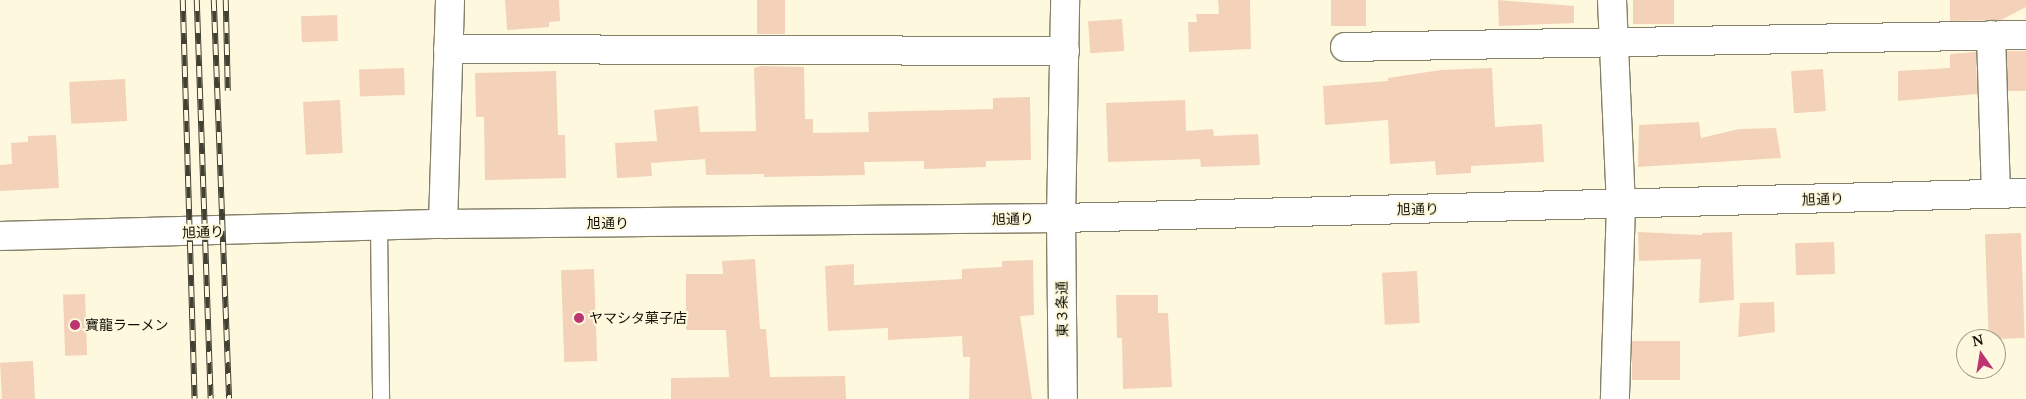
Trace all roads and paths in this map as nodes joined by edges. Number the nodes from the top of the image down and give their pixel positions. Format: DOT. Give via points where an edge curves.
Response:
graph roads {
  1 [pos="450,0"];
  2 [pos="1064,0"];
  3 [pos="1612,0"];
  4 [pos="1991,35"];
  5 [pos="2026,35"];
  6 [pos="1612,42"];
  7 [pos="1345,46"];
  8 [pos="448,49"];
  9 [pos="1064,51"];
  10 [pos="2026,193"];
  11 [pos="1996,194"];
  12 [pos="1621,204"];
  13 [pos="1061,218"];
  14 [pos="443,224"];
  15 [pos="379,227"];
  16 [pos="0,236"];
  17 [pos="381,399"];
  18 [pos="1063,399"];
  19 [pos="1615,399"];
  1 -- 8 [label="street"];
  2 -- 9 [label="street, 東３条通"];
  3 -- 6 [label="street"];
  4 -- 5 [label="street"];
  4 -- 6 [label="street"];
  4 -- 11 [label="street"];
  6 -- 7 [label="street"];
  6 -- 12 [label="street"];
  8 -- 9 [label="street"];
  8 -- 14 [label="street"];
  9 -- 13 [label="street, 東３条通"];
  10 -- 11 [label="street, 旭通り"];
  11 -- 12 [label="street, 旭通り"];
  12 -- 13 [label="street, 旭通り"];
  12 -- 19 [label="street"];
  13 -- 14 [label="street, 旭通り"];
  13 -- 18 [label="street, 東３条通"];
  14 -- 15 [label="street, 旭通り"];
  15 -- 16 [label="street, 旭通り"];
  15 -- 17 [label="lane"];
}
